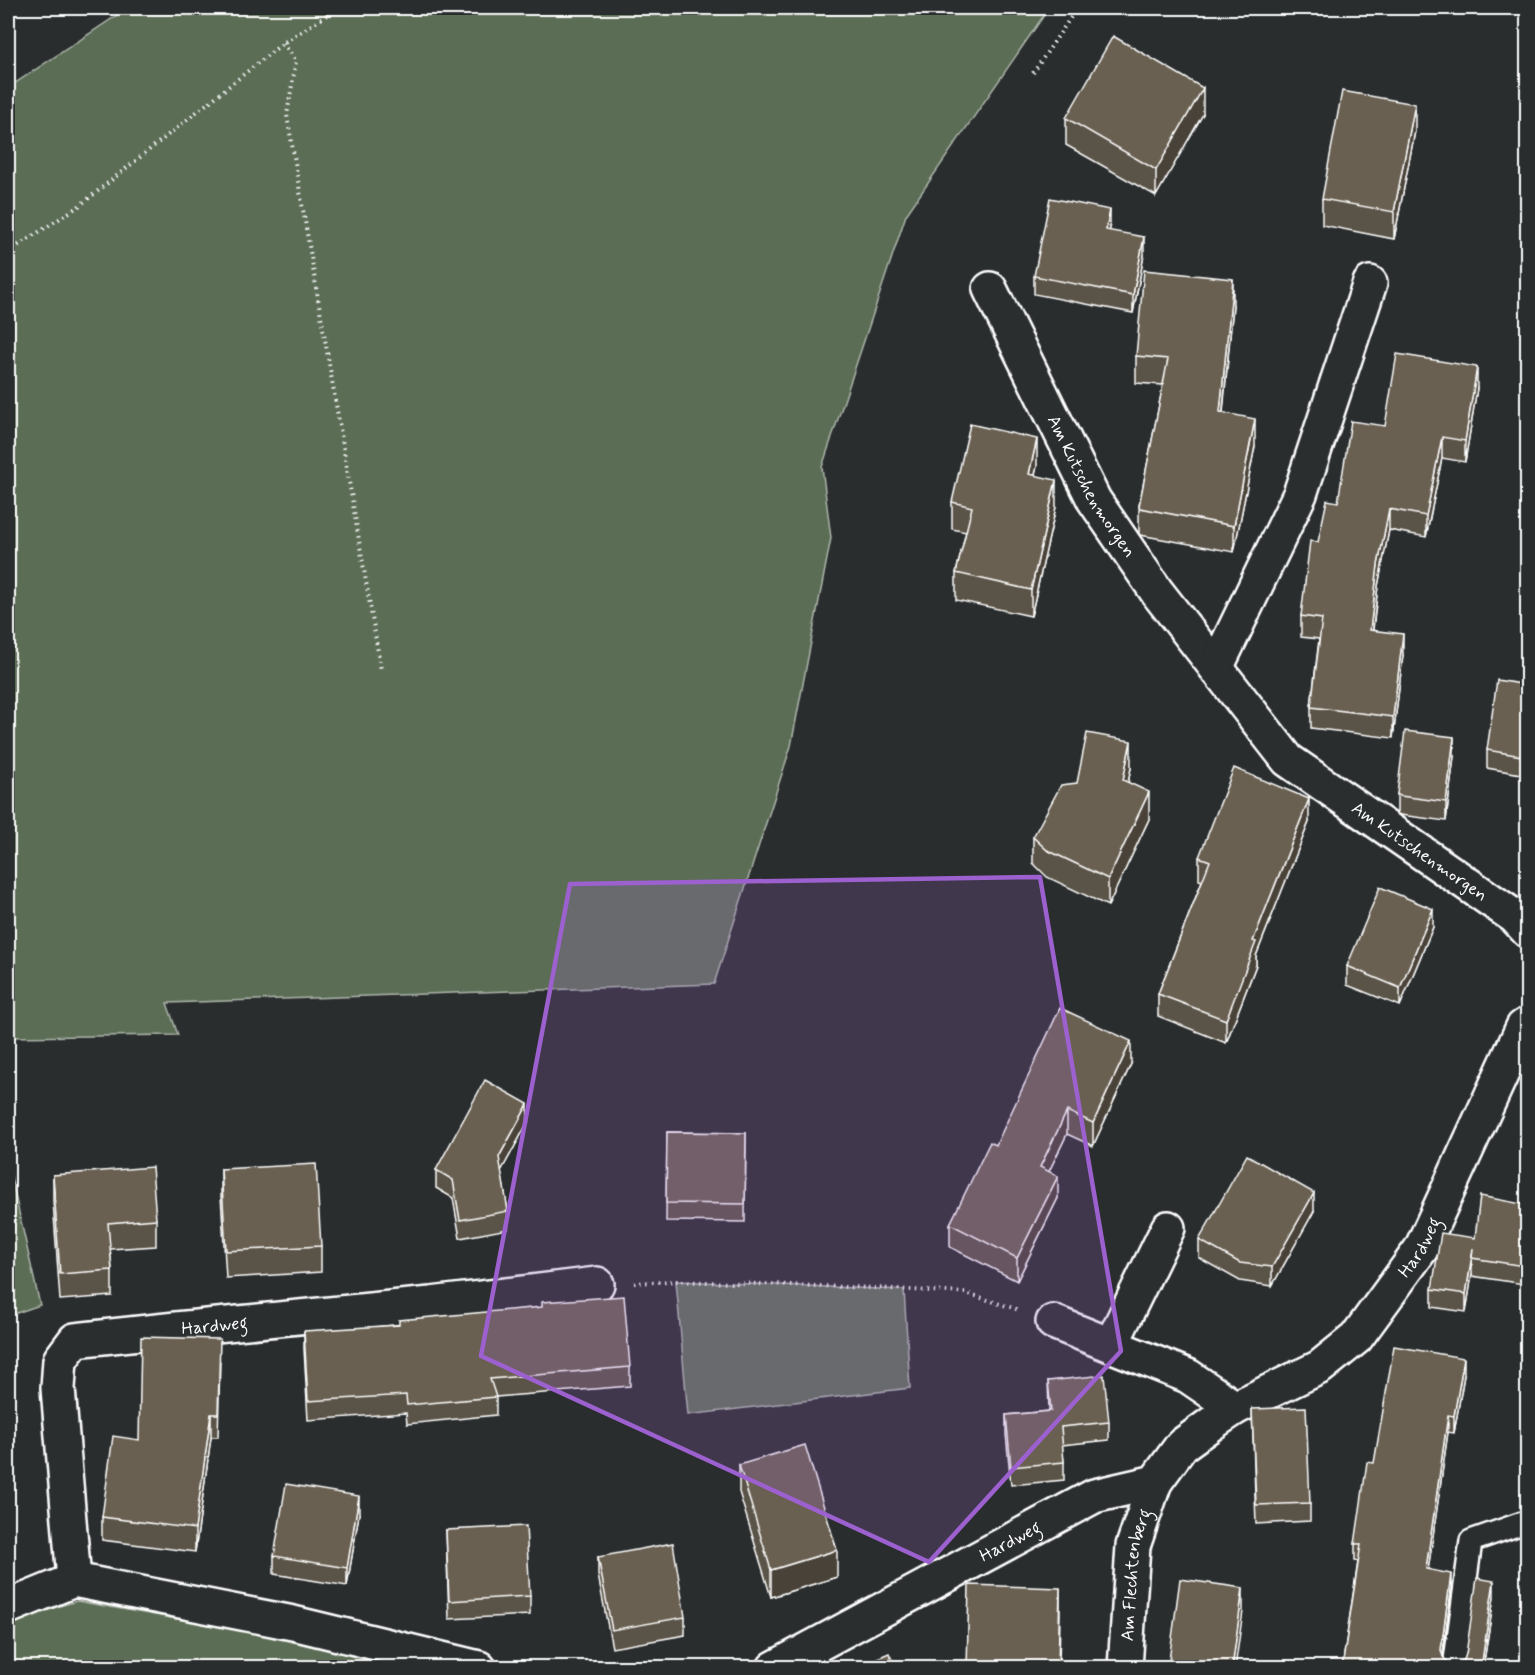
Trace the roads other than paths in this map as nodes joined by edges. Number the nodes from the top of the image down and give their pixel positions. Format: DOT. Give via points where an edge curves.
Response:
graph roads {
  1 [pos="1370,283"];
  2 [pos="990,289"];
  3 [pos="1216,668"];
  4 [pos="1527,931"];
  5 [pos="1527,1024"];
  6 [pos="1168,1228"];
  7 [pos="597,1284"];
  8 [pos="1053,1322"];
  9 [pos="1111,1345"];
  10 [pos="1235,1408"];
  11 [pos="1155,1482"];
  12 [pos="1527,1521"];
  13 [pos="74,1580"];
  14 [pos="8,1607"];
  15 [pos="479,1668"];
  16 [pos="774,1668"];
  17 [pos="1125,1668"];
  18 [pos="1454,1668"];
  1 -- 3 [label="street" via="1299,494"];
  2 -- 3 [label="street, Am Kutschenmorgen" via="1094,500 1157,592"];
  3 -- 4 [label="street, Am Kutschenmorgen" via="1288,760 1515,917"];
  5 -- 10 [label="street, Hardweg" via="1420,1249 1356,1338 1320,1367"];
  6 -- 9 [label="street"];
  7 -- 13 [label="street, Hardweg" via="75,1340 60,1360 58,1388"];
  8 -- 9 [label="street"];
  9 -- 10 [label="street" via="1188,1376"];
  10 -- 11 [label="street, Hardweg" via="1182,1445"];
  11 -- 16 [label="street, Hardweg" via="1094,1496"];
  11 -- 17 [label="street, Am Flechtenberg" via="1133,1546"];
  12 -- 18 [label="lane" via="1471,1541"];
  13 -- 14 [label="street"];
  13 -- 15 [label="street" via="293,1623"];
}
